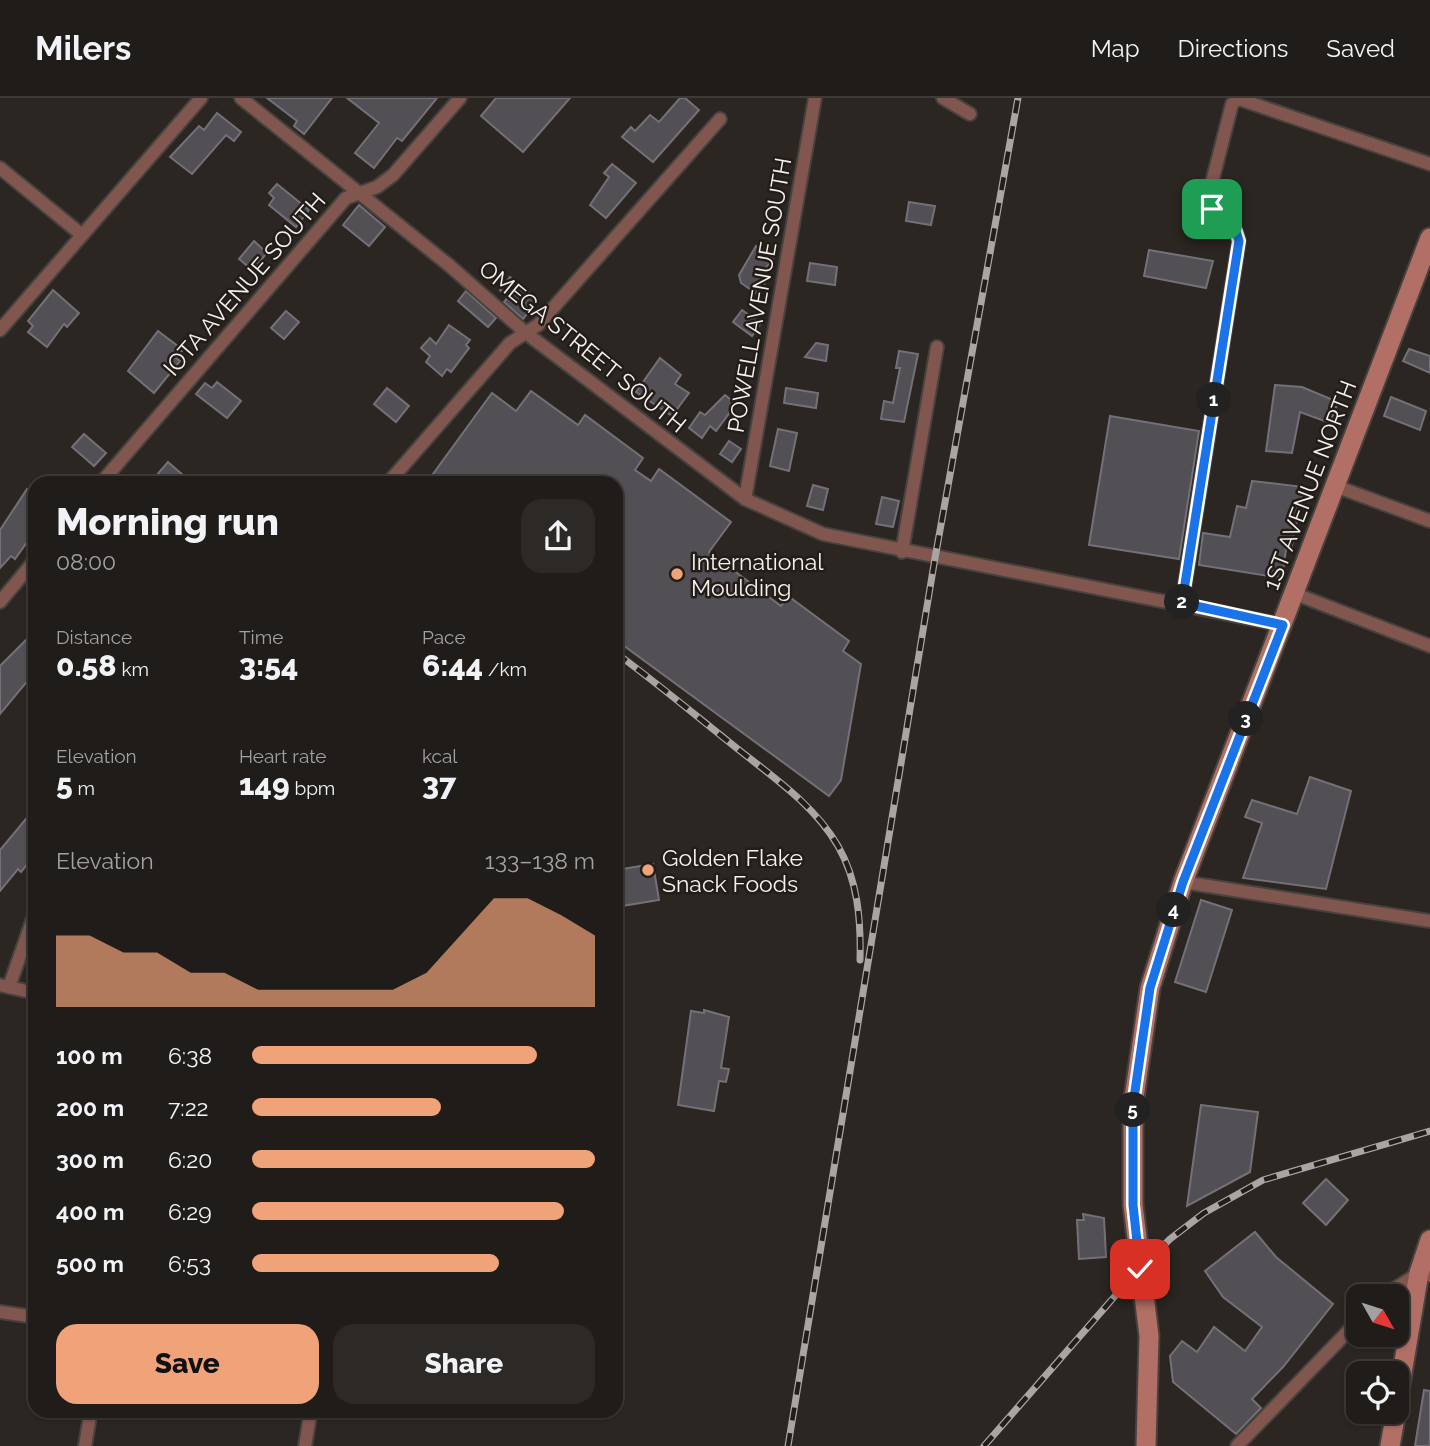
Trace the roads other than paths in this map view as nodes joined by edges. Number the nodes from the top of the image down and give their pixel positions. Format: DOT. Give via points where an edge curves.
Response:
graph roads {
  1 [pos="201,98"];
  2 [pos="241,98"];
  3 [pos="460,98"];
  4 [pos="815,98"];
  5 [pos="943,98"];
  6 [pos="1239,98"];
  7 [pos="970,114"];
  8 [pos="720,119"];
  9 [pos="1430,164"];
  10 [pos="0,168"];
  11 [pos="358,193"];
  12 [pos="82,234"];
  13 [pos="1430,238"];
  14 [pos="0,330"];
  15 [pos="526,333"];
  16 [pos="937,346"];
  17 [pos="107,476"];
  18 [pos="394,476"];
  19 [pos="1335,486"];
  20 [pos="745,499"];
  21 [pos="1430,521"];
  22 [pos="902,552"];
  23 [pos="28,568"];
  24 [pos="1293,593"];
  25 [pos="0,601"];
  26 [pos="1182,603"];
  27 [pos="1283,625"];
  28 [pos="1430,646"];
  29 [pos="1183,882"];
  30 [pos="1430,921"];
  31 [pos="28,930"];
  32 [pos="5,986"];
  33 [pos="28,991"];
  34 [pos="1430,1240"];
  35 [pos="1425,1274"];
  36 [pos="1406,1284"];
  37 [pos="0,1312"];
  38 [pos="28,1316"];
  39 [pos="1346,1333"];
  40 [pos="1407,1361"];
  41 [pos="90,1418"];
  42 [pos="310,1418"];
  43 [pos="1394,1424"];
  44 [pos="85,1446"];
  45 [pos="305,1446"];
  46 [pos="1146,1446"];
  47 [pos="1237,1446"];
  48 [pos="1390,1446"];
  1 -- 12 [label="street"];
  2 -- 11 [label="street, OMEGA STREET SOUTH"];
  3 -- 11 [label="street, IOTA AVENUE SOUTH" via="393,175"];
  4 -- 20 [label="street, POWELL AVENUE SOUTH"];
  5 -- 7 [label="street"];
  6 -- 9 [label="street"];
  6 -- 26 [label="street" via="1232,104 1208,198 1212,209 1235,228 1239,241"];
  8 -- 15 [label="street" via="538,325"];
  10 -- 12 [label="street"];
  11 -- 15 [label="street, OMEGA STREET SOUTH"];
  11 -- 17 [label="street, IOTA AVENUE SOUTH" via="346,198"];
  12 -- 14 [label="street"];
  13 -- 19 [label="street, 1ST AVENUE NORTH"];
  15 -- 18 [label="street" via="510,343"];
  15 -- 20 [label="street, OMEGA STREET SOUTH"];
  16 -- 22 [label="street"];
  19 -- 21 [label="street"];
  19 -- 24 [label="street, 1ST AVENUE NORTH"];
  20 -- 22 [label="street, OMEGA STREET SOUTH" via="824,534"];
  22 -- 26 [label="street, OMEGA STREET SOUTH"];
  23 -- 25 [label="street"];
  24 -- 27 [label="street, 1ST AVENUE NORTH"];
  24 -- 28 [label="street"];
  26 -- 27 [label="street, OMEGA STREET SOUTH"];
  27 -- 29 [label="street, 1ST AVENUE NORTH"];
  29 -- 30 [label="street"];
  29 -- 46 [label="street, 1ST AVENUE NORTH" via="1150,988 1133,1105 1133,1205 1149,1336"];
  31 -- 32 [label="street"];
  32 -- 33 [label="street"];
  34 -- 35 [label="street"];
  35 -- 36 [label="street"];
  35 -- 40 [label="street"];
  37 -- 38 [label="street"];
  39 -- 47 [label="street"];
  41 -- 44 [label="street"];
  42 -- 45 [label="street"];
  43 -- 48 [label="street"];
}
